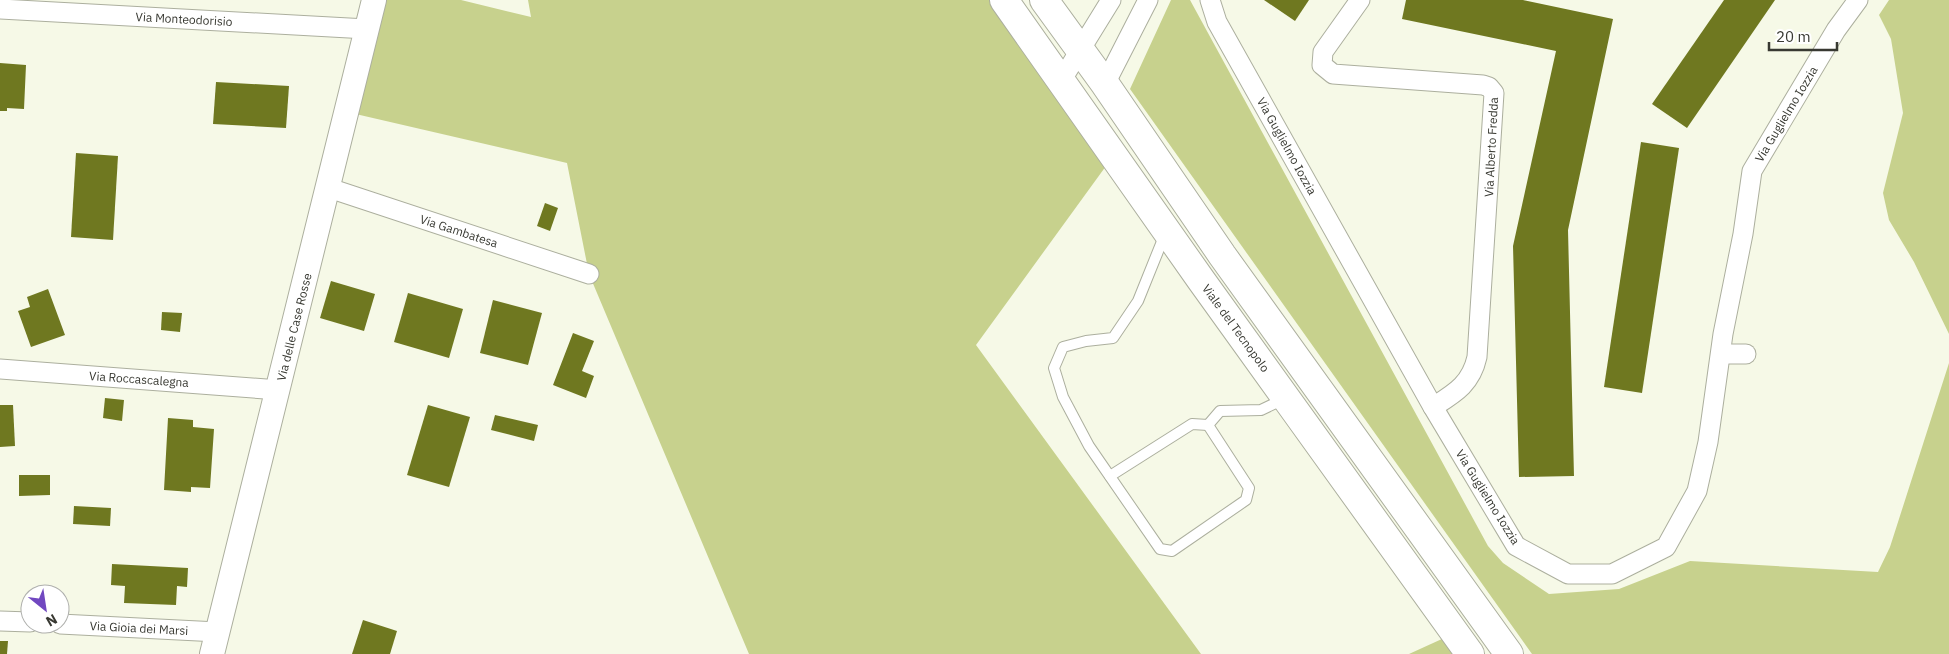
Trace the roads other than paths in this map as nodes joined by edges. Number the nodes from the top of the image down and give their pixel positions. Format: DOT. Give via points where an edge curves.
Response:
graph roads {
  1 [pos="374,0"];
  2 [pos="1004,0"];
  3 [pos="1044,0"];
  4 [pos="1112,0"];
  5 [pos="1148,0"];
  6 [pos="1210,0"];
  7 [pos="1360,0"];
  8 [pos="1858,0"];
  9 [pos="0,9"];
  10 [pos="367,29"];
  11 [pos="1080,50"];
  12 [pos="1061,80"];
  13 [pos="1105,84"];
  14 [pos="328,188"];
  15 [pos="1166,230"];
  16 [pos="589,274"];
  17 [pos="1721,354"];
  18 [pos="1746,354"];
  19 [pos="0,369"];
  20 [pos="279,390"];
  21 [pos="1286,398"];
  22 [pos="1433,407"];
  23 [pos="1208,425"];
  24 [pos="1110,476"];
  25 [pos="0,621"];
  26 [pos="20,622"];
  27 [pos="70,625"];
  28 [pos="215,643"];
  29 [pos="1470,654"];
  30 [pos="1508,654"];
  1 -- 10 [label="street, Via delle Case Rosse"];
  2 -- 12 [label="main road, Viale del Tecnopolo"];
  3 -- 11 [label="main road"];
  4 -- 11 [label="street"];
  5 -- 13 [label="street"];
  6 -- 22 [label="street, Via Guglielmo Iozzia" via="1217,22"];
  7 -- 22 [label="street, Via Alberto Fredda" via="1323,52 1322,65 1327,71 1483,85 1494,93 1477,357 1475,367 1460,390"];
  8 -- 17 [label="street, Via Guglielmo Iozzia" via="1836,30 1752,171"];
  9 -- 10 [label="street, Via Monteodorisio"];
  10 -- 14 [label="street, Via delle Case Rosse"];
  11 -- 12 [label="street"];
  11 -- 13 [label="main road"];
  12 -- 15 [label="main road, Viale del Tecnopolo"];
  13 -- 30 [label="main road" via="1222,255"];
  14 -- 16 [label="street, Via Gambatesa"];
  14 -- 20 [label="street, Via delle Case Rosse"];
  15 -- 21 [label="main road, Viale del Tecnopolo"];
  15 -- 24 [label="lane" via="1138,302 1114,338 1063,347 1054,368 1063,398 1089,446"];
  17 -- 18 [label="street"];
  17 -- 22 [label="street, Via Guglielmo Iozzia" via="1697,491 1666,548 1612,574 1568,574 1516,546"];
  19 -- 20 [label="street, Via Roccascalegna"];
  20 -- 28 [label="street, Via delle Case Rosse"];
  21 -- 23 [label="lane" via="1260,410 1220,411"];
  21 -- 29 [label="main road, Viale del Tecnopolo"];
  23 -- 24 [label="lane" via="1192,424"];
  23 -- 24 [label="lane" via="1249,488 1246,500 1172,551 1160,549"];
  25 -- 26 [label="street"];
  27 -- 28 [label="street, Via Gioia dei Marsi"];
}
